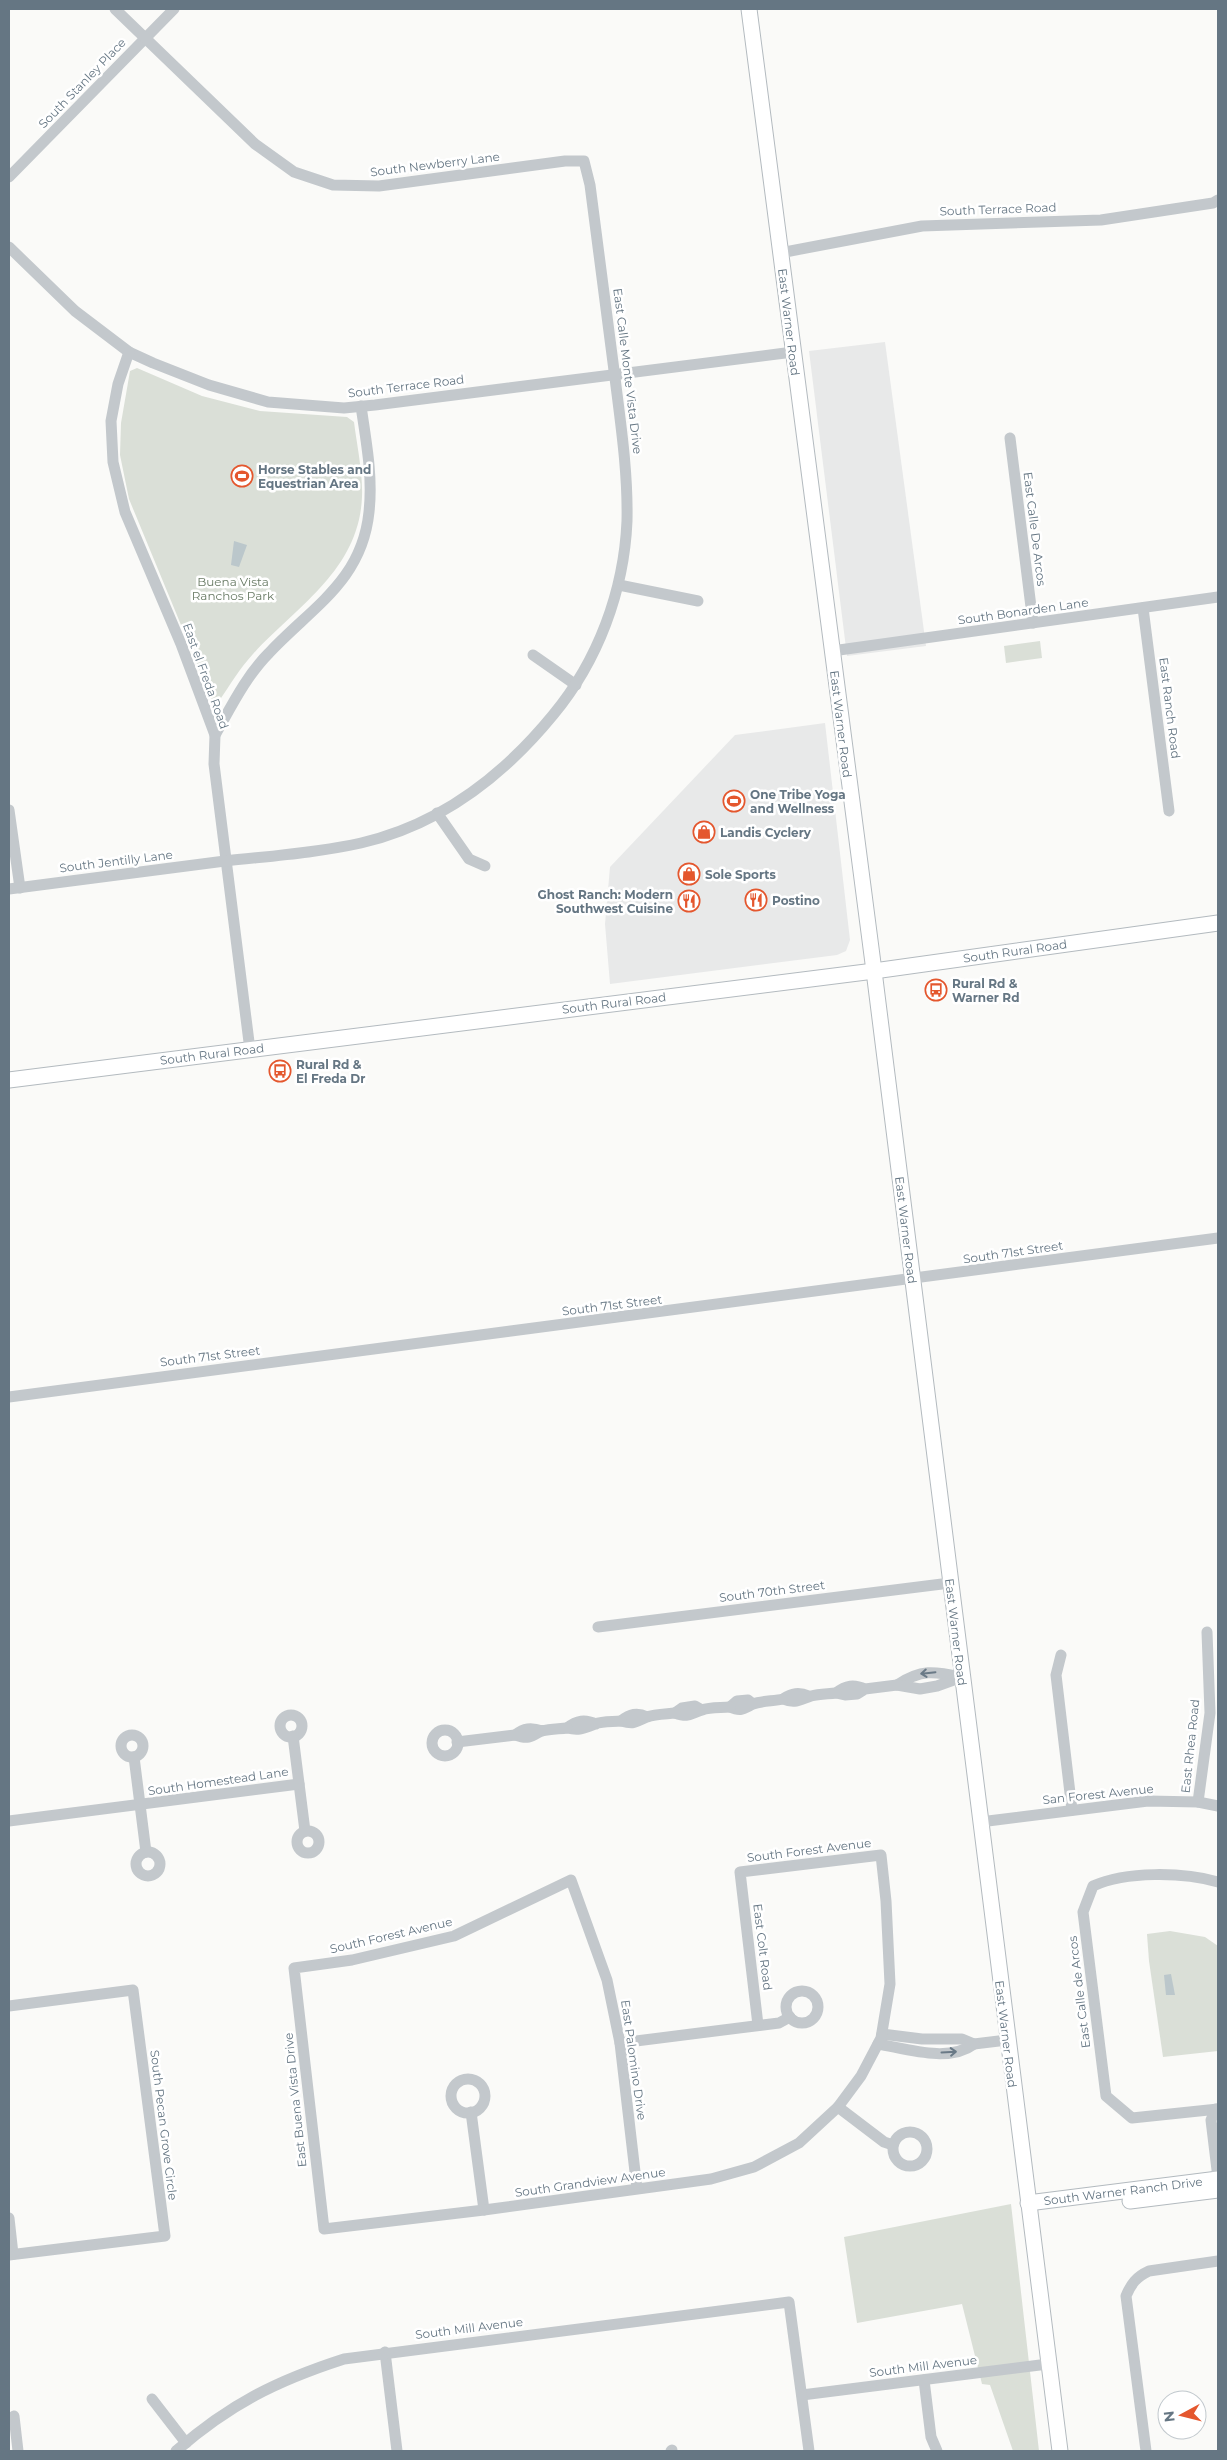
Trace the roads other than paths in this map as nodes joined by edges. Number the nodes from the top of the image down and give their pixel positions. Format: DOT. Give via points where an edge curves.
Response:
graph roads {
  1 [pos="115,9"];
  2 [pos="174,9"];
  3 [pos="749,9"];
  4 [pos="145,38"];
  5 [pos="584,161"];
  6 [pos="9,177"];
  7 [pos="1218,200"];
  8 [pos="9,247"];
  9 [pos="780,253"];
  10 [pos="129,352"];
  11 [pos="793,352"];
  12 [pos="614,374"];
  13 [pos="361,406"];
  14 [pos="1010,438"];
  15 [pos="618,585"];
  16 [pos="1218,597"];
  17 [pos="698,601"];
  18 [pos="1143,608"];
  19 [pos="1033,623"];
  20 [pos="832,651"];
  21 [pos="533,655"];
  22 [pos="576,685"];
  23 [pos="215,735"];
  24 [pos="9,810"];
  25 [pos="1169,811"];
  26 [pos="437,813"];
  27 [pos="228,861"];
  28 [pos="485,866"];
  29 [pos="15,888"];
  30 [pos="1218,923"];
  31 [pos="874,971"];
  32 [pos="250,1050"];
  33 [pos="9,1080"];
  34 [pos="1218,1238"];
  35 [pos="912,1279"];
  36 [pos="9,1397"];
  37 [pos="950,1584"];
  38 [pos="598,1627"];
  39 [pos="1207,1632"];
  40 [pos="1061,1655"];
  41 [pos="962,1677"];
  42 [pos="293,1736"];
  43 [pos="457,1742"];
  44 [pos="134,1757"];
  45 [pos="299,1784"];
  46 [pos="1198,1802"];
  47 [pos="140,1806"];
  48 [pos="1218,1806"];
  49 [pos="1072,1810"];
  50 [pos="9,1821"];
  51 [pos="980,1822"];
  52 [pos="305,1832"];
  53 [pos="146,1852"];
  54 [pos="881,1855"];
  55 [pos="740,1872"];
  56 [pos="571,1880"];
  57 [pos="1218,1882"];
  58 [pos="294,1968"];
  59 [pos="9,2006"];
  60 [pos="790,2017"];
  61 [pos="758,2025"];
  62 [pos="880,2039"];
  63 [pos="924,2039"];
  64 [pos="1007,2040"];
  65 [pos="620,2043"];
  66 [pos="974,2044"];
  67 [pos="922,2052"];
  68 [pos="838,2107"];
  69 [pos="1217,2110"];
  70 [pos="471,2112"];
  71 [pos="893,2145"];
  72 [pos="1218,2179"];
  73 [pos="637,2189"];
  74 [pos="1218,2190"];
  75 [pos="1029,2208"];
  76 [pos="484,2210"];
  77 [pos="9,2218"];
  78 [pos="324,2229"];
  79 [pos="11,2254"];
  80 [pos="1218,2261"];
  81 [pos="385,2352"];
  82 [pos="1048,2364"];
  83 [pos="924,2380"];
  84 [pos="802,2395"];
  85 [pos="152,2399"];
  86 [pos="14,2416"];
  87 [pos="186,2442"];
  88 [pos="18,2451"];
  89 [pos="176,2451"];
  90 [pos="397,2451"];
  91 [pos="809,2451"];
  92 [pos="937,2451"];
  93 [pos="1060,2451"];
  94 [pos="1146,2451"];
  1 -- 4 [label="street, South Newberry Lane"];
  2 -- 4 [label="street, South Stanley Place"];
  3 -- 9 [label="main road, East Warner Road"];
  4 -- 5 [label="street, South Newberry Lane" via="256,144 294,172 332,185 379,186"];
  4 -- 6 [label="street, South Stanley Place"];
  5 -- 12 [label="street, East Calle Monte Vista Drive" via="590,185"];
  7 -- 9 [label="street, South Terrace Road" via="1101,220 922,226"];
  8 -- 10 [label="street, South Terrace Road" via="75,311"];
  9 -- 11 [label="main road, East Warner Road"];
  10 -- 13 [label="street, South Terrace Road" via="209,385 268,402 344,408"];
  10 -- 23 [label="street, East el Freda Road" via="118,384 111,421 113,462 125,512 181,644"];
  11 -- 12 [label="street, South Terrace Road"];
  11 -- 20 [label="main road, East Warner Road"];
  12 -- 13 [label="street, South Terrace Road"];
  12 -- 15 [label="street, East Calle Monte Vista Drive" via="627,482 625,550"];
  13 -- 23 [label="street" via="372,482 369,514 356,560 332,594 268,653 243,685"];
  14 -- 19 [label="street, East Calle De Arcos"];
  15 -- 17 [label="street"];
  15 -- 22 [label="street, East Calle Monte Vista Drive" via="599,641"];
  16 -- 18 [label="street, South Bonarden Lane"];
  18 -- 19 [label="street, South Bonarden Lane"];
  18 -- 25 [label="street, East Ranch Road"];
  19 -- 20 [label="street, South Bonarden Lane"];
  20 -- 31 [label="main road, East Warner Road"];
  21 -- 22 [label="street"];
  22 -- 26 [label="street, East Calle Monte Vista Drive" via="526,748 479,789"];
  23 -- 27 [label="street, East el Freda Road" via="214,764"];
  24 -- 29 [label="street"];
  26 -- 27 [label="street, East Calle Monte Vista Drive" via="360,843"];
  26 -- 28 [label="street" via="469,859"];
  27 -- 29 [label="street, South Jentilly Lane"];
  27 -- 32 [label="street, East el Freda Road"];
  30 -- 31 [label="main road, South Rural Road"];
  31 -- 32 [label="main road, South Rural Road"];
  31 -- 35 [label="main road, East Warner Road"];
  32 -- 33 [label="main road, South Rural Road"];
  34 -- 35 [label="street, South 71st Street"];
  35 -- 36 [label="street, South 71st Street"];
  35 -- 37 [label="main road, East Warner Road"];
  37 -- 38 [label="street, South 70th Street"];
  37 -- 41 [label="main road, East Warner Road"];
  39 -- 46 [label="street, East Rhea Road" via="1210,1713"];
  40 -- 49 [label="street" via="1056,1675"];
  41 -- 43 [label="street" via="937,1686 914,1689 897,1685 865,1689 857,1685 844,1687 836,1693 790,1694 783,1699 753,1704 748,1700 737,1701 730,1707 702,1710 696,1706 647,1717 640,1713 628,1715 621,1721 596,1724 588,1720 575,1722 567,1728 542,1731 528,1728 515,1735"];
  41 -- 51 [label="main road, East Warner Road"];
  42 -- 45 [label="street, South Homestead Lane"];
  44 -- 47 [label="street, South Homestead Lane"];
  45 -- 47 [label="street, South Homestead Lane"];
  45 -- 52 [label="street, South Homestead Lane"];
  46 -- 48 [label="street, San Forest Avenue"];
  46 -- 49 [label="street, San Forest Avenue" via="1148,1801"];
  47 -- 50 [label="street, South Homestead Lane"];
  47 -- 53 [label="street, South Homestead Lane"];
  49 -- 51 [label="street, San Forest Avenue"];
  51 -- 64 [label="main road, East Warner Road"];
  54 -- 55 [label="street, South Forest Avenue"];
  54 -- 62 [label="street, South Grandview Avenue" via="890,1984"];
  55 -- 61 [label="street, East Colt Road"];
  56 -- 58 [label="street, South Forest Avenue" via="454,1936 352,1960"];
  56 -- 65 [label="street, East Palomino Drive" via="607,1980"];
  57 -- 69 [label="street, East Calle de Arcos" via="1182,1875 1104,1881 1093,1886 1083,1912 1106,2096 1132,2118"];
  58 -- 78 [label="street, East Buena Vista Drive"];
  59 -- 79 [label="street, South Pecan Grove Circle" via="133,1990 165,2236"];
  60 -- 61 [label="street" via="779,2023"];
  61 -- 65 [label="street"];
  62 -- 63 [label="street"];
  62 -- 67 [label="street"];
  62 -- 68 [label="street, South Grandview Avenue" via="861,2076"];
  63 -- 66 [label="street" via="962,2039"];
  63 -- 67 [label="street"];
  64 -- 66 [label="street"];
  64 -- 75 [label="main road, East Warner Road"];
  65 -- 73 [label="street, East Palomino Drive"];
  67 -- 66 [label="street, one-way" via="964,2051"];
  68 -- 71 [label="street" via="884,2142"];
  68 -- 73 [label="street, South Grandview Avenue" via="799,2143 754,2167 711,2179"];
  69 -- 72 [label="street" via="1211,2120"];
  70 -- 76 [label="street"];
  72 -- 75 [label="main road, South Warner Ranch Drive"];
  73 -- 76 [label="street, South Grandview Avenue"];
  74 -- 75 [label="main road, South Warner Ranch Drive"];
  75 -- 82 [label="main road, East Warner Road"];
  76 -- 78 [label="street, South Grandview Avenue"];
  77 -- 79 [label="street, South Pecan Grove Circle"];
  80 -- 94 [label="street" via="1149,2271 1131,2284 1126,2296"];
  81 -- 84 [label="street, South Mill Avenue" via="789,2302"];
  81 -- 87 [label="street, South Mill Avenue" via="344,2359 279,2383 224,2412"];
  81 -- 90 [label="street"];
  82 -- 83 [label="street, South Mill Avenue"];
  82 -- 93 [label="main road, East Warner Road"];
  83 -- 84 [label="street, South Mill Avenue"];
  83 -- 92 [label="street" via="931,2437"];
  84 -- 91 [label="street"];
  85 -- 87 [label="street"];
  86 -- 88 [label="street"];
  87 -- 89 [label="street, South Mill Avenue"];
}
